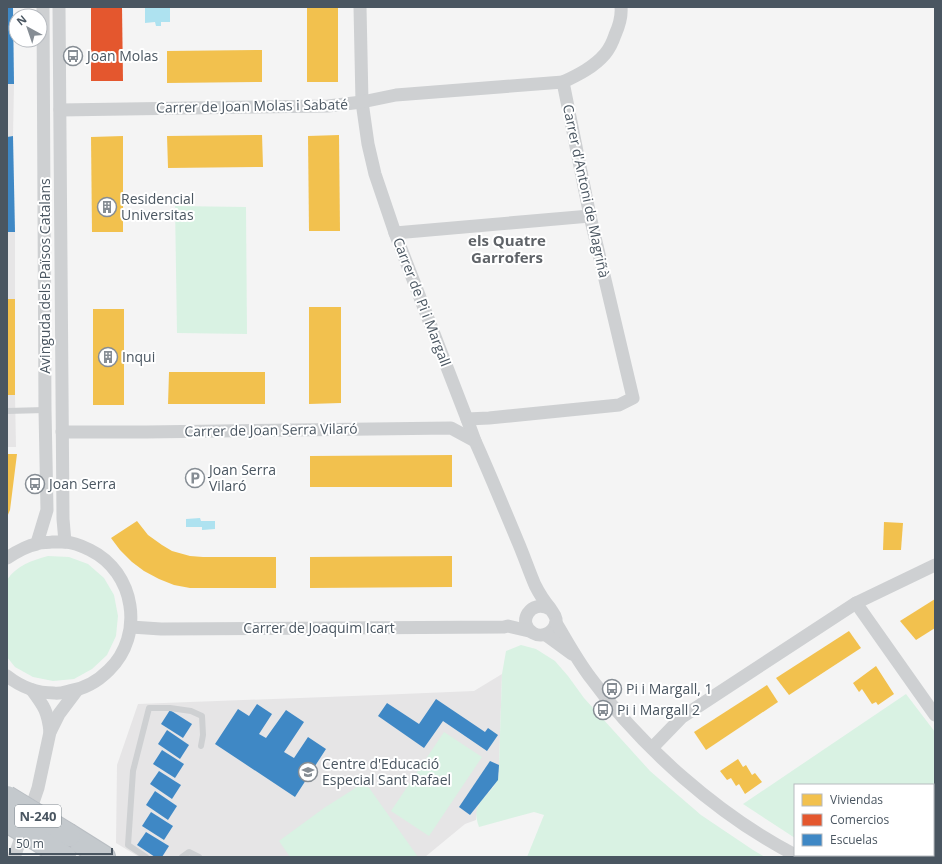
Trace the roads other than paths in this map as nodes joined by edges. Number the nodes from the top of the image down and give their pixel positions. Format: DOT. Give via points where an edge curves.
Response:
graph roads {
  1 [pos="43,7"];
  2 [pos="60,7"];
  3 [pos="360,7"];
  4 [pos="621,7"];
  5 [pos="563,82"];
  6 [pos="362,102"];
  7 [pos="60,110"];
  8 [pos="590,216"];
  9 [pos="395,233"];
  10 [pos="45,410"];
  11 [pos="7,411"];
  12 [pos="467,419"];
  13 [pos="62,432"];
  14 [pos="475,441"];
  15 [pos="65,542"];
  16 [pos="38,543"];
  17 [pos="7,558"];
  18 [pos="935,565"];
  19 [pos="535,584"];
  20 [pos="856,603"];
  21 [pos="550,608"];
  22 [pos="530,612"];
  23 [pos="556,623"];
  24 [pos="508,626"];
  25 [pos="131,627"];
  26 [pos="529,631"];
  27 [pos="546,635"];
  28 [pos="578,659"];
  29 [pos="7,676"];
  30 [pos="32,690"];
  31 [pos="78,690"];
  32 [pos="935,715"];
  33 [pos="50,732"];
  34 [pos="201,746"];
  35 [pos="652,748"];
  36 [pos="7,797"];
  37 [pos="7,821"];
  38 [pos="794,854"];
  39 [pos="14,857"];
  40 [pos="65,857"];
  41 [pos="104,857"];
  42 [pos="146,857"];
  43 [pos="182,857"];
  44 [pos="199,857"];
  1 -- 10 [label="street, Avinguda dels Països Catalans"];
  2 -- 7 [label="street, Avinguda dels Països Catalans"];
  3 -- 6 [label="street, Carrer de Pi i Margall"];
  4 -- 5 [label="street" via="618,28 605,54 580,74"];
  5 -- 6 [label="street, Carrer de Joan Molas i Sabaté" via="396,95"];
  5 -- 8 [label="street, Carrer d'Antoni de Magriñà"];
  6 -- 7 [label="street, Carrer de Joan Molas i Sabaté" via="328,106"];
  6 -- 9 [label="street, Carrer de Pi i Margall" via="374,174"];
  7 -- 13 [label="street, Avinguda dels Països Catalans"];
  8 -- 9 [label="street"];
  8 -- 12 [label="street, Carrer d'Antoni de Magriñà" via="633,398 619,405"];
  9 -- 12 [label="street, Carrer de Pi i Margall"];
  10 -- 11 [label="lane"];
  10 -- 16 [label="street, Avinguda dels Països Catalans" via="47,510"];
  12 -- 14 [label="street, Carrer de Pi i Margall"];
  13 -- 14 [label="street, Carrer de Joan Serra Vilaró" via="451,428"];
  13 -- 15 [label="street, Avinguda dels Països Catalans"];
  14 -- 19 [label="street, Carrer de Pi i Margall"];
  15 -- 16 [label="street"];
  15 -- 25 [label="street" via="97,553 110,564 127,593"];
  16 -- 17 [label="street" via="21,549"];
  18 -- 20 [label="street"];
  19 -- 21 [label="street, Carrer de Pi i Margall"];
  19 -- 22 [label="street, Carrer de Pi i Margall"];
  20 -- 32 [label="street"];
  20 -- 35 [label="street" via="682,717"];
  21 -- 22 [label="street" via="541,606"];
  21 -- 23 [label="street, Carrer de Pi i Margall" via="554,612"];
  22 -- 24 [label="street, Carrer de Joaquim Icart"];
  22 -- 26 [label="street, Carrer de Pi i Margall" via="526,621"];
  23 -- 27 [label="street"];
  23 -- 28 [label="street, Carrer de Pi i Margall"];
  24 -- 25 [label="street, Carrer de Joaquim Icart" via="161,629"];
  24 -- 26 [label="street, Carrer de Joaquim Icart"];
  25 -- 31 [label="street" via="122,654 113,666 103,676"];
  26 -- 27 [label="street, Carrer de Pi i Margall" via="540,636"];
  27 -- 28 [label="street, Carrer de Pi i Margall"];
  28 -- 35 [label="street, Carrer de Pi i Margall" via="610,702"];
  29 -- 30 [label="street"];
  30 -- 31 [label="street" via="55,694"];
  30 -- 33 [label="street" via="44,706"];
  31 -- 33 [label="street" via="58,714"];
  33 -- 39 [label="street" via="38,788"];
  34 -- 42 [label="lane" via="202,716 191,711 149,708 133,771 128,846"];
  35 -- 38 [label="street, Carrer de Pi i Margall" via="725,811"];
  36 -- 41 [label="highway, N-240, bridge"];
  37 -- 40 [label="highway, N-240, bridge"];
  43 -- 44 [label="lane" via="189,852"];
}
